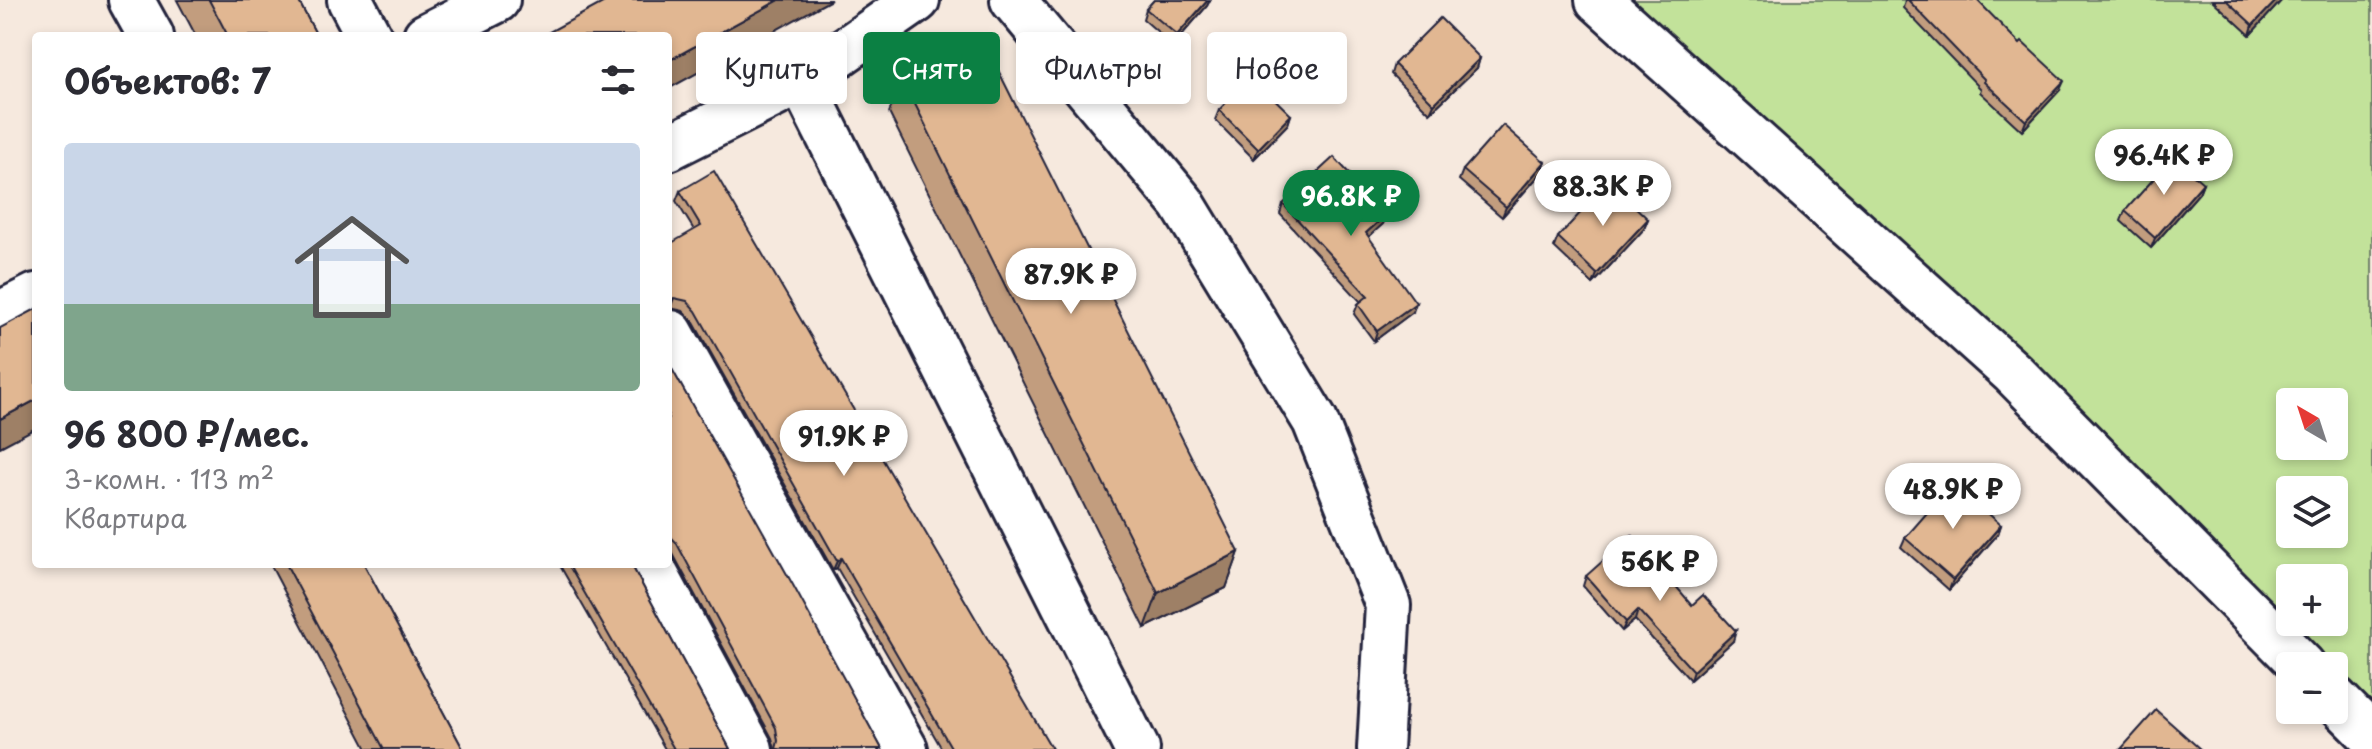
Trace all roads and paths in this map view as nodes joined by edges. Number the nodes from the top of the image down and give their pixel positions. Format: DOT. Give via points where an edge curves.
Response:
graph roads {
  1 [pos="131,0"];
  2 [pos="350,0"];
  3 [pos="497,0"];
  4 [pos="917,0"];
  5 [pos="1013,0"];
  6 [pos="1598,0"];
  7 [pos="149,32"];
  8 [pos="367,32"];
  9 [pos="434,32"];
  10 [pos="847,49"];
  11 [pos="755,104"];
  12 [pos="813,104"];
  13 [pos="672,146"];
  14 [pos="32,298"];
  15 [pos="0,314"];
  16 [pos="672,335"];
  17 [pos="652,568"];
  18 [pos="2289,652"];
  19 [pos="2348,712"];
  20 [pos="2372,736"];
  21 [pos="750,749"];
  22 [pos="905,749"];
  23 [pos="1137,749"];
  24 [pos="1380,749"];
  1 -- 7 [label="street"];
  2 -- 8 [label="street"];
  3 -- 9 [label="street"];
  4 -- 10 [label="street"];
  5 -- 24 [label="street" via="1182,203 1315,421 1388,605"];
  6 -- 18 [label="street" via="2013,373"];
  11 -- 13 [label="street"];
  12 -- 23 [label="street"];
  14 -- 15 [label="street"];
  16 -- 22 [label="street"];
  17 -- 21 [label="street"];
  19 -- 20 [label="street"];
}
